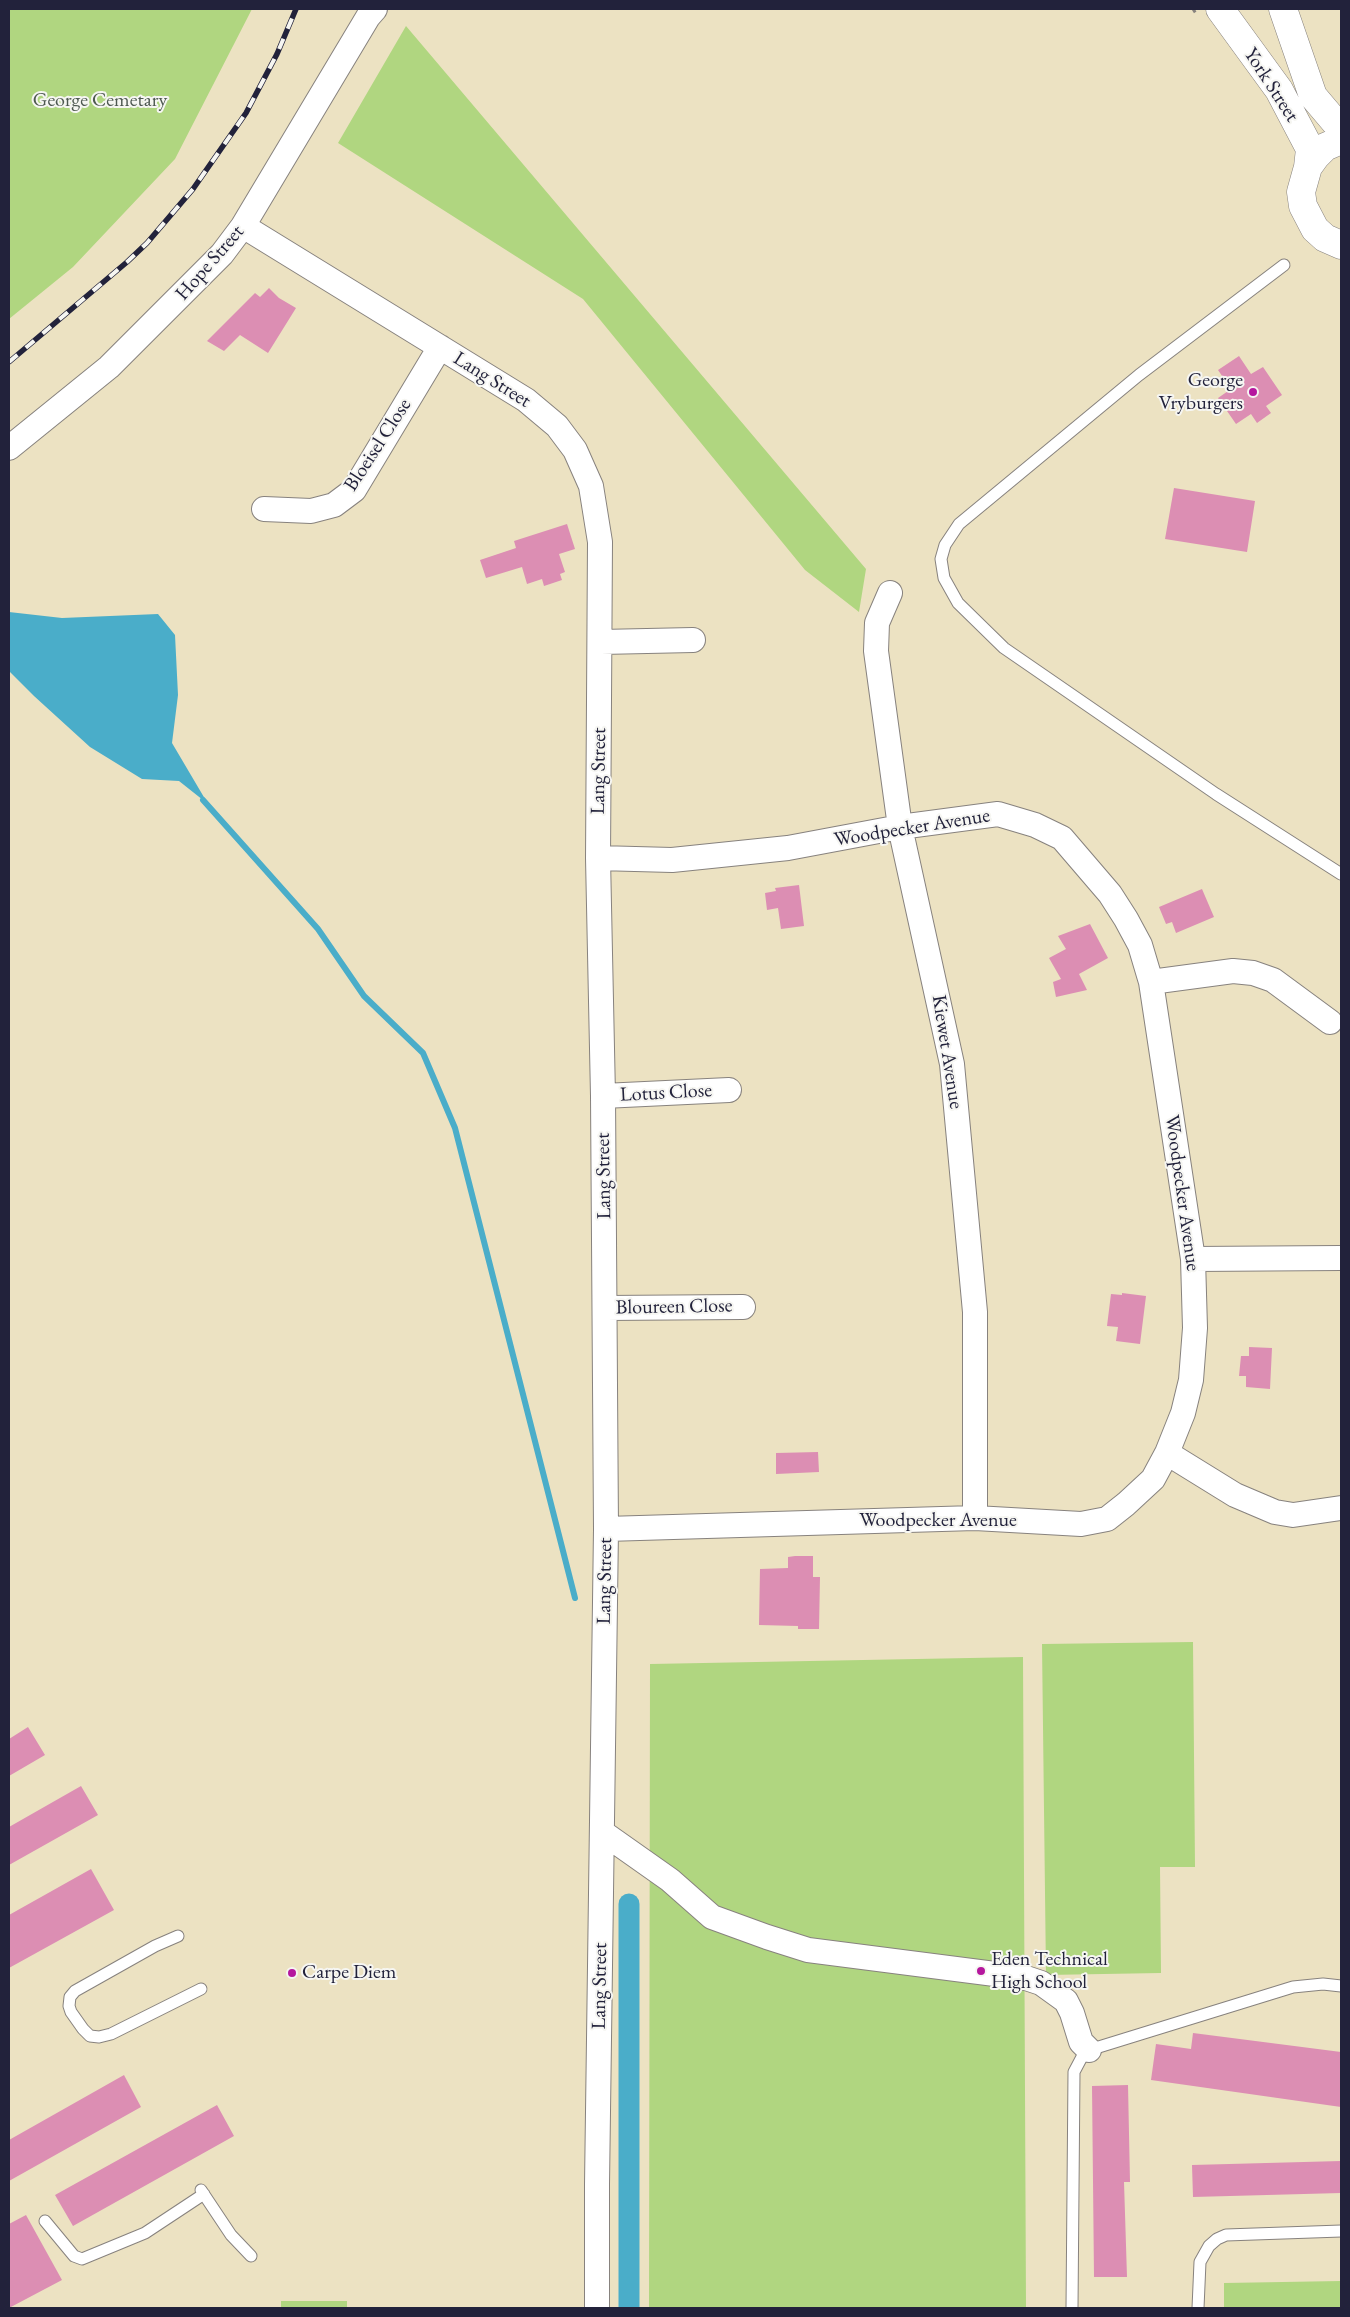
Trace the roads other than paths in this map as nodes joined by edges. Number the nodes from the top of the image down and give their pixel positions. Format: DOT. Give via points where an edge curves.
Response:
graph roads {
  1 [pos="375,9"];
  2 [pos="1220,9"];
  3 [pos="1283,9"];
  4 [pos="1341,125"];
  5 [pos="1341,140"];
  6 [pos="1308,167"];
  7 [pos="243,226"];
  8 [pos="1341,245"];
  9 [pos="1284,265"];
  10 [pos="440,347"];
  11 [pos="9,448"];
  12 [pos="264,509"];
  13 [pos="890,593"];
  14 [pos="692,640"];
  15 [pos="601,642"];
  16 [pos="900,827"];
  17 [pos="598,858"];
  18 [pos="1341,874"];
  19 [pos="1151,982"];
  20 [pos="1330,1022"];
  21 [pos="728,1090"];
  22 [pos="603,1096"];
  23 [pos="1341,1258"];
  24 [pos="1193,1259"];
  25 [pos="743,1306"];
  26 [pos="605,1308"];
  27 [pos="1167,1453"];
  28 [pos="1341,1508"];
  29 [pos="975,1518"];
  30 [pos="606,1529"];
  31 [pos="602,1832"];
  32 [pos="178,1936"];
  33 [pos="1341,1986"];
  34 [pos="202,1989"];
  35 [pos="1088,2050"];
  36 [pos="45,2221"];
  37 [pos="1341,2231"];
  38 [pos="251,2256"];
  39 [pos="597,2308"];
  40 [pos="1072,2308"];
  41 [pos="1198,2308"];
  1 -- 7 [label="street, Hope Street"];
  2 -- 6 [label="main road, York Street" via="1279,90 1310,149"];
  3 -- 4 [label="main road, York Street" via="1313,96"];
  5 -- 6 [label="main road, York Street" via="1325,147"];
  6 -- 8 [label="main road, York Street" via="1301,192 1308,218 1325,238"];
  7 -- 10 [label="street, Lang Street"];
  7 -- 11 [label="street, Hope Street" via="210,267 109,367"];
  9 -- 18 [label="lane" via="1139,375 959,524 945,545 941,559 944,578 958,603 1004,648 1216,794"];
  10 -- 12 [label="street, Bloeisel Close" via="354,490 334,505 311,511"];
  10 -- 15 [label="street, Lang Street" via="526,400 557,426 575,450 591,486 600,542"];
  13 -- 16 [label="street, Kiewet Avenue" via="877,623 876,651"];
  14 -- 15 [label="street"];
  15 -- 17 [label="street, Lang Street"];
  16 -- 17 [label="street, Woodpecker Avenue" via="778,849 672,860"];
  16 -- 19 [label="street, Woodpecker Avenue" via="998,814 1035,825 1062,838 1126,918 1140,945"];
  16 -- 29 [label="street, Kiewet Avenue" via="952,1064 975,1312"];
  17 -- 22 [label="street, Lang Street"];
  19 -- 20 [label="street" via="1233,971 1253,973 1273,980"];
  19 -- 24 [label="street, Woodpecker Avenue"];
  21 -- 22 [label="street, Lotus Close"];
  22 -- 26 [label="street, Lang Street"];
  23 -- 24 [label="street"];
  24 -- 27 [label="street, Woodpecker Avenue" via="1195,1328 1191,1380 1183,1413"];
  25 -- 26 [label="street, Bloureen Close"];
  26 -- 30 [label="street, Lang Street"];
  27 -- 28 [label="street" via="1235,1495 1275,1512 1293,1516"];
  27 -- 29 [label="street, Woodpecker Avenue" via="1153,1479 1107,1519 1081,1524"];
  29 -- 30 [label="street, Woodpecker Avenue"];
  30 -- 31 [label="street, Lang Street"];
  31 -- 35 [label="street" via="670,1880 712,1917 767,1937 808,1950 1026,1978 1041,1983 1066,2001 1081,2042"];
  31 -- 39 [label="street, Lang Street"];
  32 -- 34 [label="lane" via="75,1991 69,2006 83,2029 90,2036 99,2037"];
  33 -- 35 [label="lane" via="1293,1987"];
  35 -- 40 [label="lane" via="1074,2072"];
  36 -- 38 [label="lane" via="74,2256 82,2259 145,2233 202,2192 231,2235"];
  37 -- 41 [label="lane" via="1226,2235 1209,2246 1200,2262"];
}
